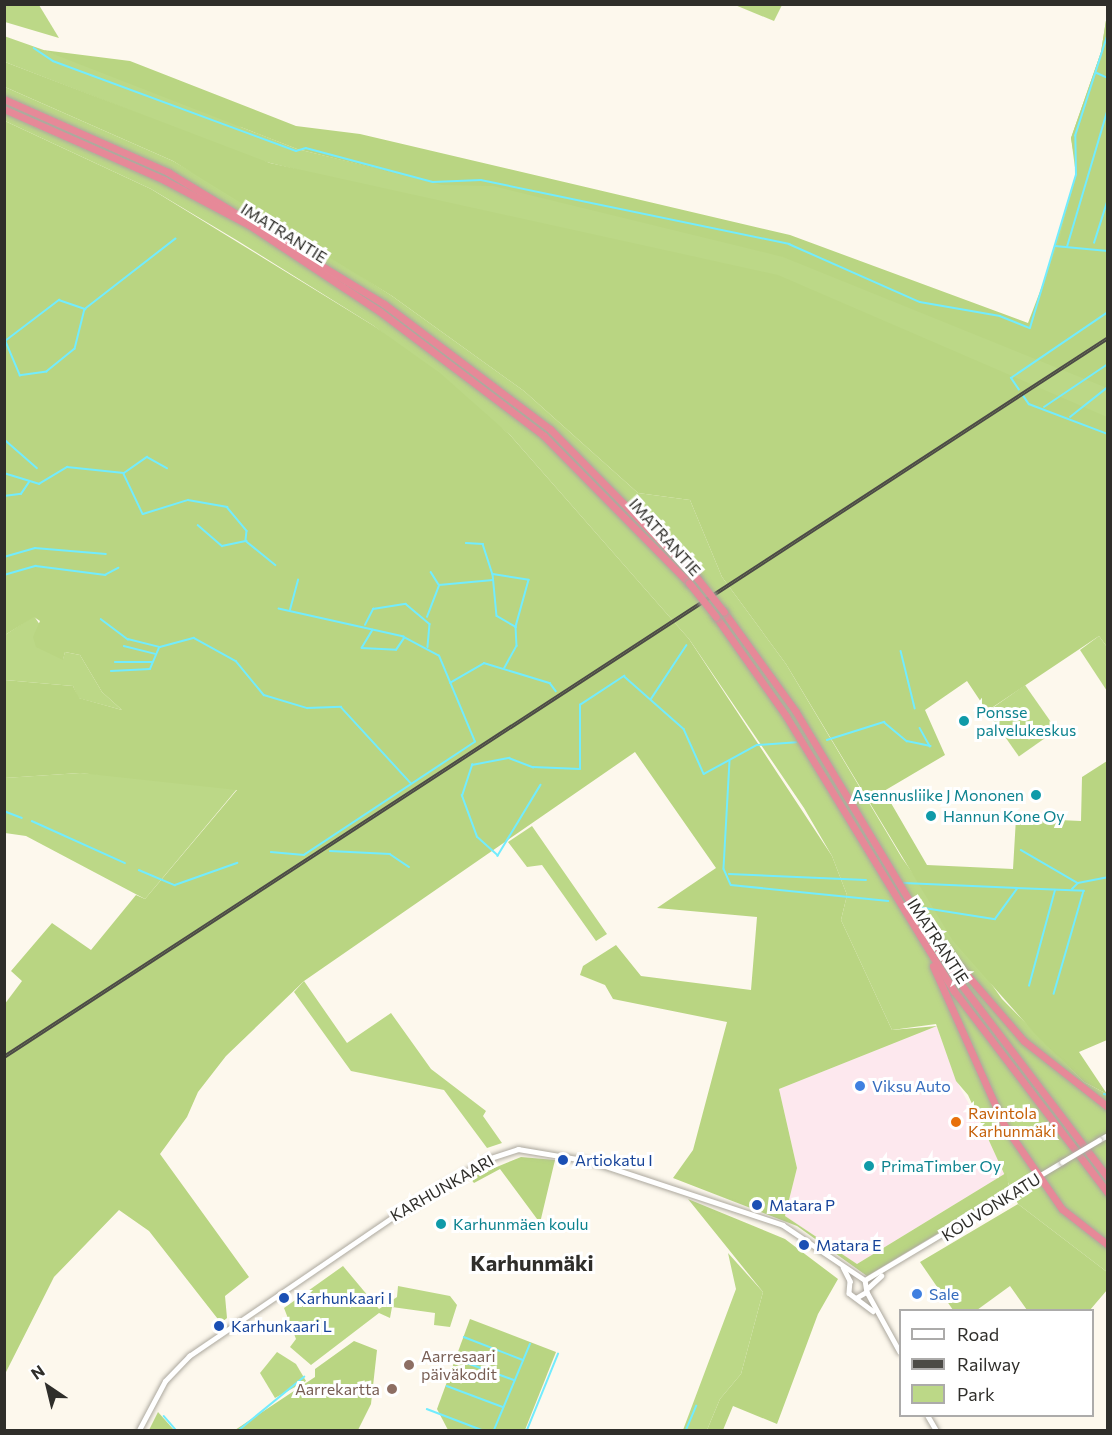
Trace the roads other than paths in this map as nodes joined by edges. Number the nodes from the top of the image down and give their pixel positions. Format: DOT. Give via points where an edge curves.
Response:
graph roads {
  1 [pos="4,99"];
  2 [pos="4,109"];
  3 [pos="918,918"];
  4 [pos="924,947"];
  5 [pos="1107,1107"];
  6 [pos="1107,1136"];
  7 [pos="1037,1178"];
  8 [pos="1107,1178"];
  9 [pos="1107,1193"];
  10 [pos="1107,1245"];
  11 [pos="840,1262"];
  12 [pos="883,1274"];
  13 [pos="862,1279"];
  14 [pos="850,1281"];
  15 [pos="867,1290"];
  16 [pos="857,1298"];
  17 [pos="881,1319"];
  18 [pos="899,1350"];
  19 [pos="929,1417"];
  20 [pos="139,1431"];
  21 [pos="936,1431"];
  1 -- 3 [label="highway, IMATRANTIE, bridge" via="168,172 384,304 550,429 697,578 724,612 796,712"];
  2 -- 4 [label="highway, IMATRANTIE, bridge" via="183,190 249,225 379,311 544,436 689,583 717,617 798,736"];
  3 -- 5 [label="highway" via="1024,1041"];
  3 -- 8 [label="highway, IMATRANTIE" via="1010,1054"];
  4 -- 7 [label="highway" via="994,1106"];
  4 -- 9 [label="highway, IMATRANTIE" via="1029,1095"];
  6 -- 7 [label="street, KOUVONKATU, bridge"];
  7 -- 10 [label="highway" via="1062,1209"];
  7 -- 12 [label="street, KOUVONKATU"];
  11 -- 13 [label="street, KARHUNKAARI"];
  11 -- 14 [label="street, KARHUNKAARI"];
  11 -- 20 [label="street, KARHUNKAARI" via="783,1225 723,1200 526,1148 457,1176 248,1314 176,1367"];
  12 -- 13 [label="street, KOUVONKATU"];
  12 -- 15 [label="street, KOUVONKATU"];
  13 -- 14 [label="street"];
  13 -- 15 [label="street"];
  14 -- 16 [label="street" via="849,1293"];
  15 -- 16 [label="street"];
  15 -- 17 [label="street"];
  16 -- 17 [label="street"];
  17 -- 18 [label="street"];
  19 -- 21 [label="street"];
}
